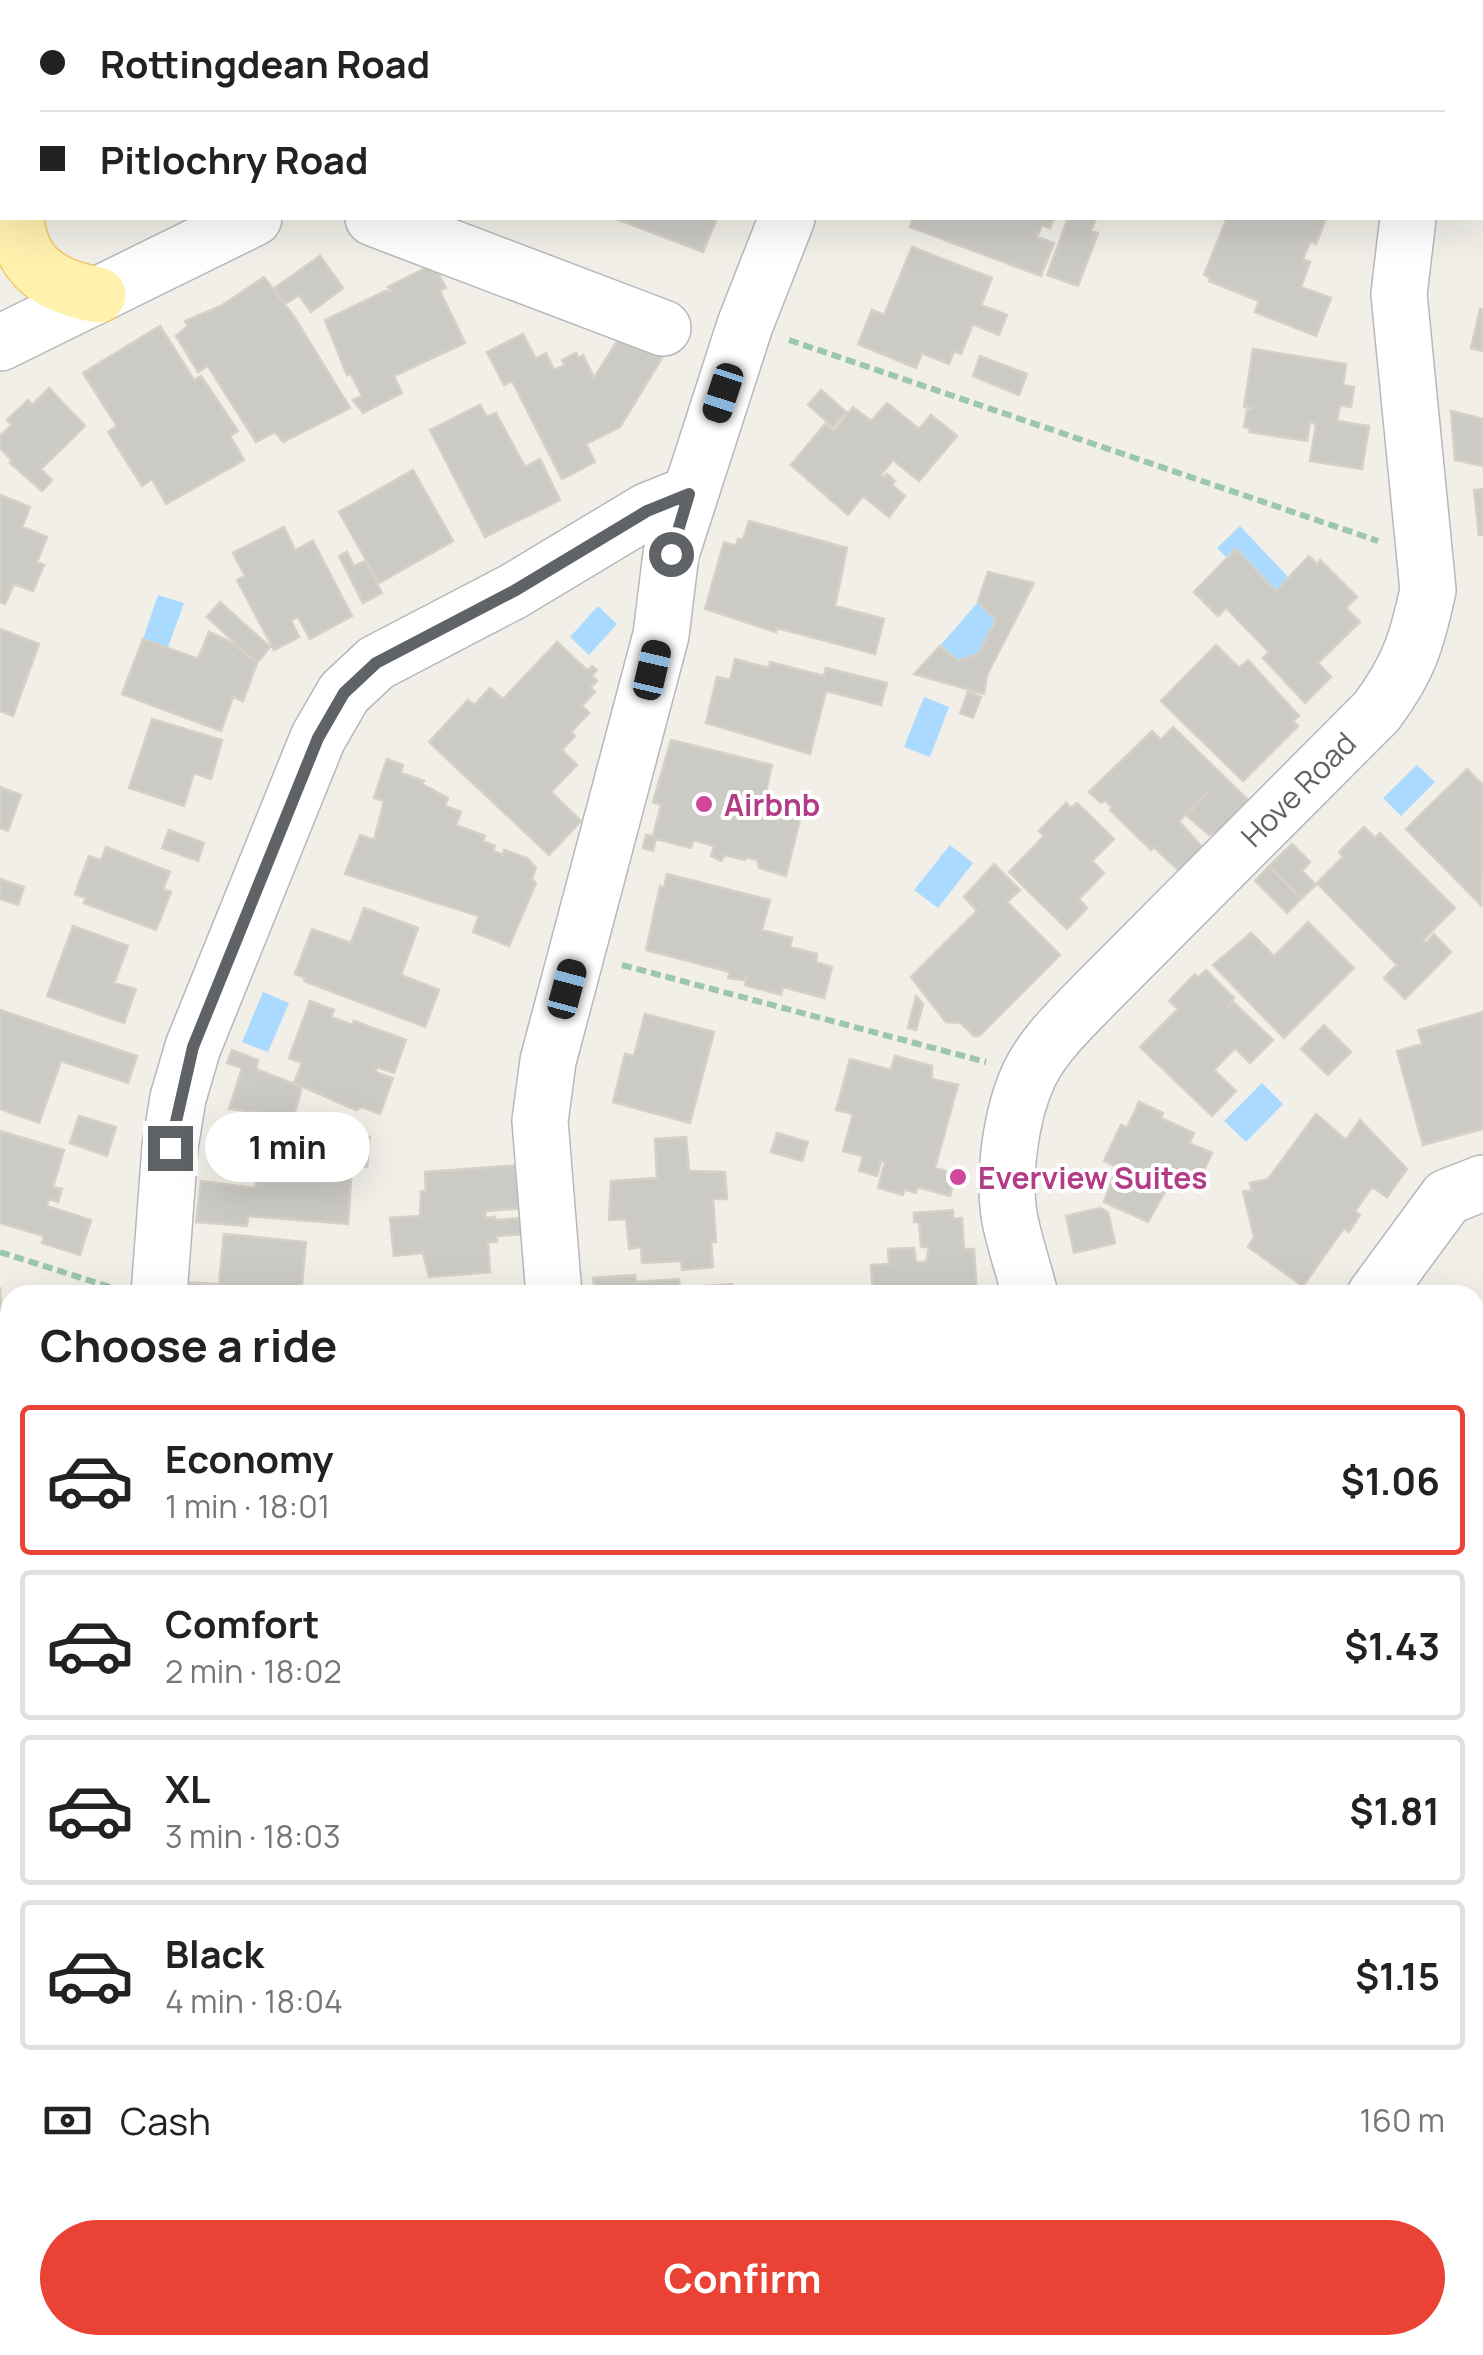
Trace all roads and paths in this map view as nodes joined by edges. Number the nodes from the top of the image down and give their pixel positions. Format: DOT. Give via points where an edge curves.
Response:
graph roads {
  1 [pos="16,220"];
  2 [pos="250,220"];
  3 [pos="378,220"];
  4 [pos="786,220"];
  5 [pos="1408,220"];
  6 [pos="98,296"];
  7 [pos="746,325"];
  8 [pos="664,328"];
  9 [pos="0,343"];
  10 [pos="689,494"];
  11 [pos="1426,558"];
  12 [pos="577,953"];
  13 [pos="1030,1074"];
  14 [pos="1483,1183"];
  15 [pos="0,1252"];
  16 [pos="112,1285"];
  17 [pos="138,1285"];
  18 [pos="553,1285"];
  19 [pos="1027,1285"];
  20 [pos="1382,1285"];
  1 -- 6 [label="main road" via="37,273"];
  2 -- 6 [label="street"];
  3 -- 8 [label="street"];
  4 -- 7 [label="street"];
  5 -- 11 [label="street, Hove Road" via="1399,294"];
  6 -- 9 [label="street"];
  7 -- 10 [label="street"];
  7 -- 11 [label="path"];
  10 -- 12 [label="street" via="627,773"];
  10 -- 17 [label="street" via="376,663 344,693 318,738 193,1047"];
  11 -- 13 [label="street, Hove Road" via="1428,590 1402,678 1092,996"];
  12 -- 13 [label="path"];
  12 -- 18 [label="street" via="540,1120"];
  13 -- 19 [label="street, Hove Road" via="1010,1160 1010,1216"];
  14 -- 20 [label="street" via="1447,1198"];
  15 -- 16 [label="path"];
}
